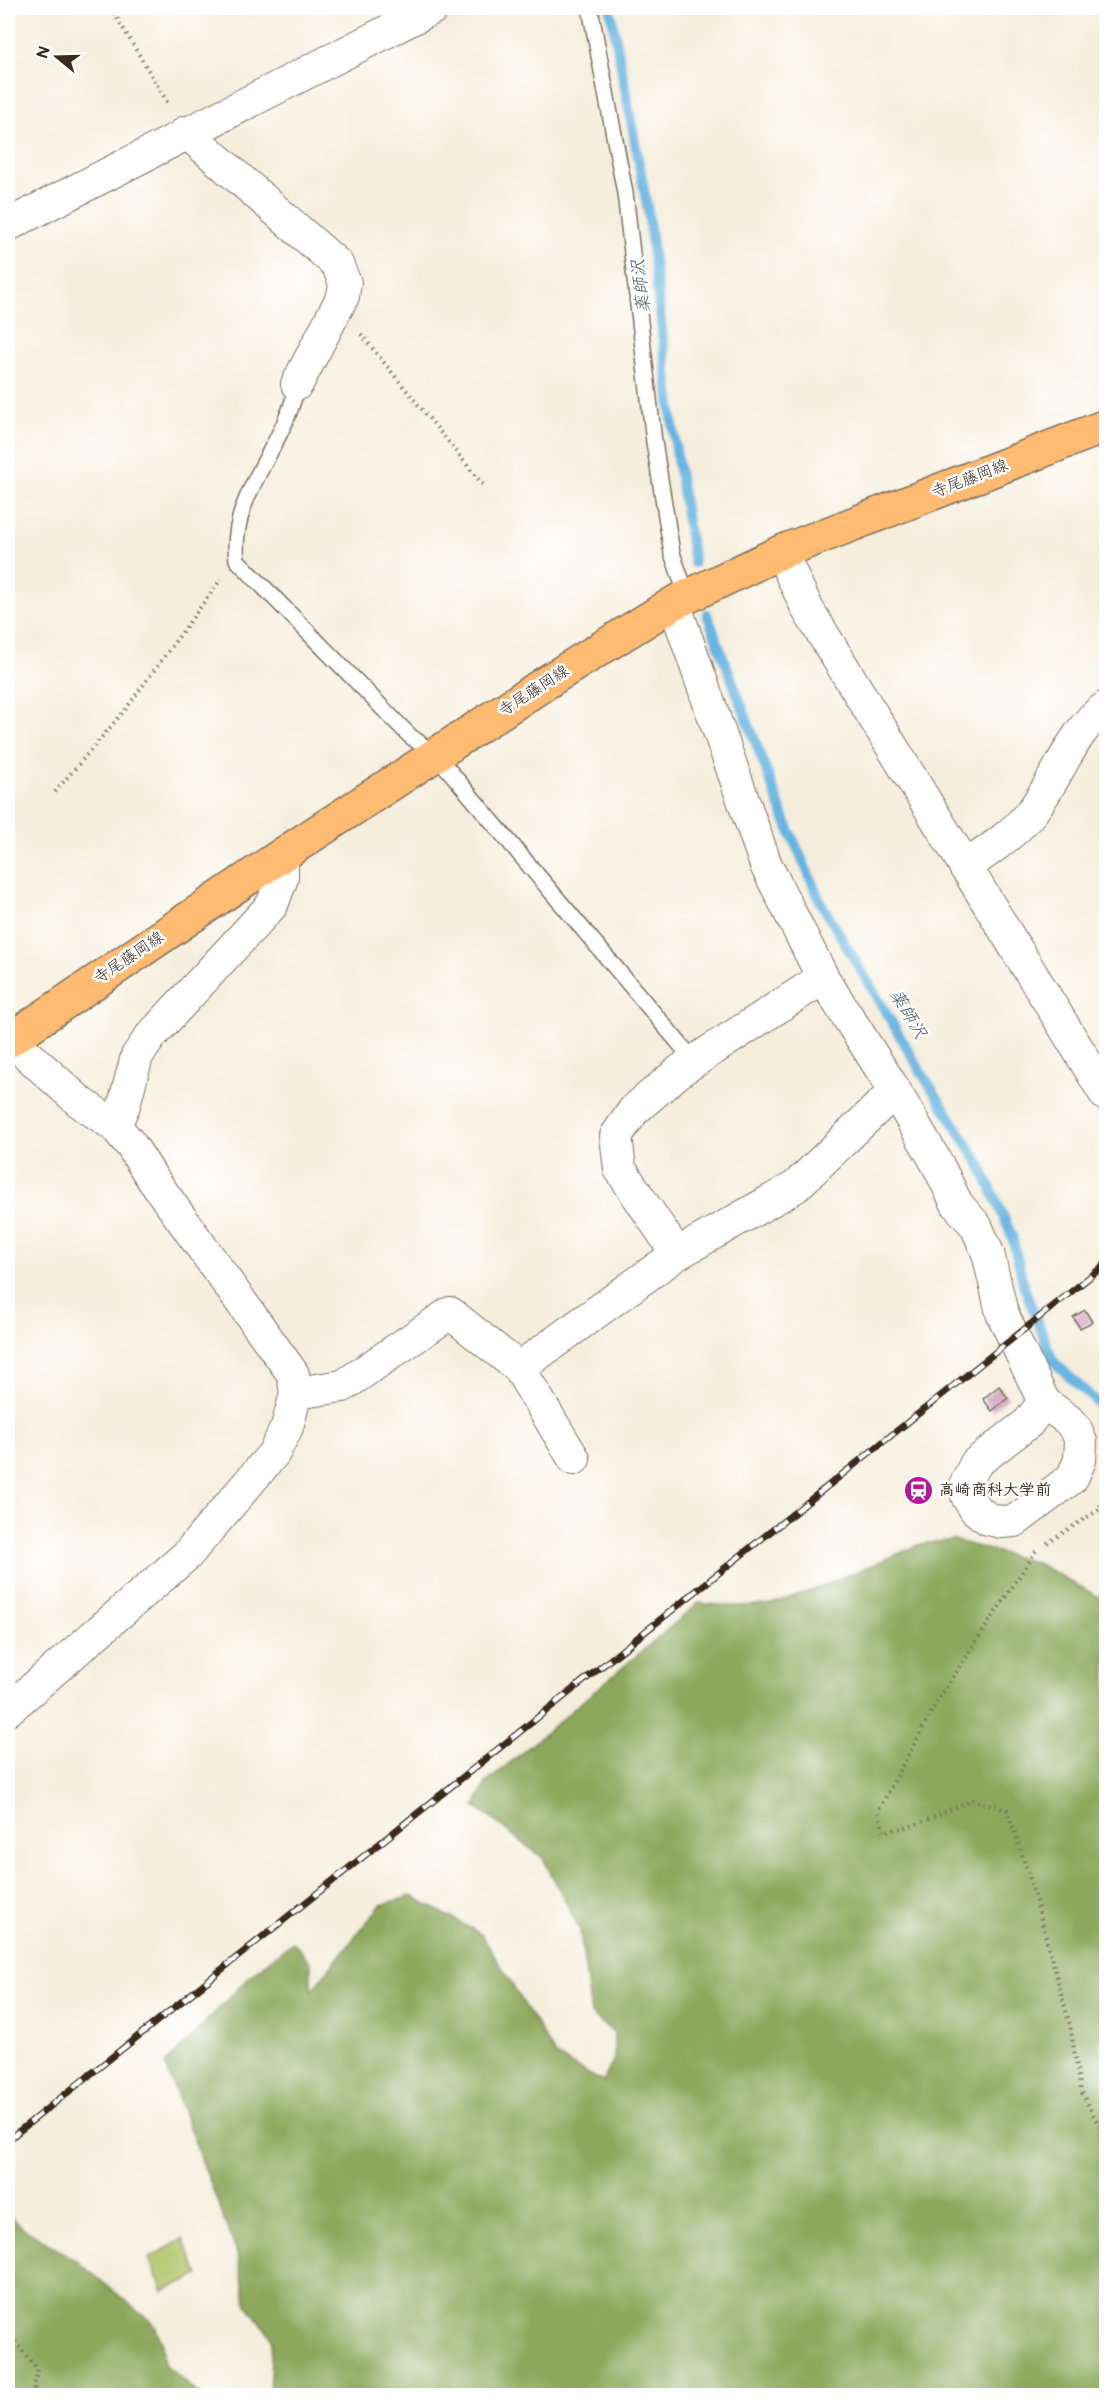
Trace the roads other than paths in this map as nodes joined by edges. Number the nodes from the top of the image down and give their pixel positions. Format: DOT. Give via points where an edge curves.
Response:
graph roads {
  1 [pos="433,8"];
  2 [pos="590,8"];
  3 [pos="186,132"];
  4 [pos="8,225"];
  5 [pos="297,384"];
  6 [pos="1107,426"];
  7 [pos="781,552"];
  8 [pos="680,599"];
  9 [pos="1107,707"];
  10 [pos="436,755"];
  11 [pos="282,855"];
  12 [pos="965,867"];
  13 [pos="823,978"];
  14 [pos="8,1039"];
  15 [pos="695,1062"];
  16 [pos="895,1091"];
  17 [pos="1107,1095"];
  18 [pos="115,1126"];
  19 [pos="677,1254"];
  20 [pos="519,1368"];
  21 [pos="296,1393"];
  22 [pos="1044,1402"];
  23 [pos="574,1459"];
  24 [pos="8,1710"];
  1 -- 3 [label="street"];
  2 -- 8 [label="lane" via="625,193 654,442"];
  3 -- 4 [label="street"];
  3 -- 5 [label="street" via="337,264 345,283 343,296"];
  5 -- 10 [label="lane" via="293,405 247,500 235,544 237,560 410,736"];
  6 -- 7 [label="main road, 寺尾藤岡線"];
  7 -- 8 [label="main road, 寺尾藤岡線"];
  7 -- 12 [label="street" via="808,610"];
  8 -- 10 [label="main road, 寺尾藤岡線"];
  8 -- 13 [label="street" via="765,865"];
  9 -- 12 [label="street" via="1097,713 1079,737 1031,814 1008,837"];
  10 -- 11 [label="main road, 寺尾藤岡線"];
  10 -- 15 [label="lane"];
  11 -- 14 [label="main road, 寺尾藤岡線"];
  11 -- 18 [label="street" via="282,878 272,905 136,1056"];
  12 -- 17 [label="street"];
  13 -- 15 [label="street"];
  13 -- 16 [label="street"];
  14 -- 18 [label="street" via="80,1102"];
  15 -- 19 [label="street" via="634,1110 616,1136 620,1169"];
  16 -- 19 [label="street" via="795,1187"];
  16 -- 22 [label="street" via="957,1204 976,1226 988,1253 1002,1313"];
  18 -- 21 [label="street" via="293,1374"];
  19 -- 20 [label="street"];
  20 -- 21 [label="street" via="450,1313 343,1386"];
  20 -- 23 [label="street"];
  21 -- 24 [label="street" via="287,1427 274,1453 188,1555"];
  22 -- 22 [label="street" via="1076,1429 1081,1442 1080,1460 1072,1478 1015,1521 988,1519 967,1496 966,1483 976,1464 1028,1423"];
}
